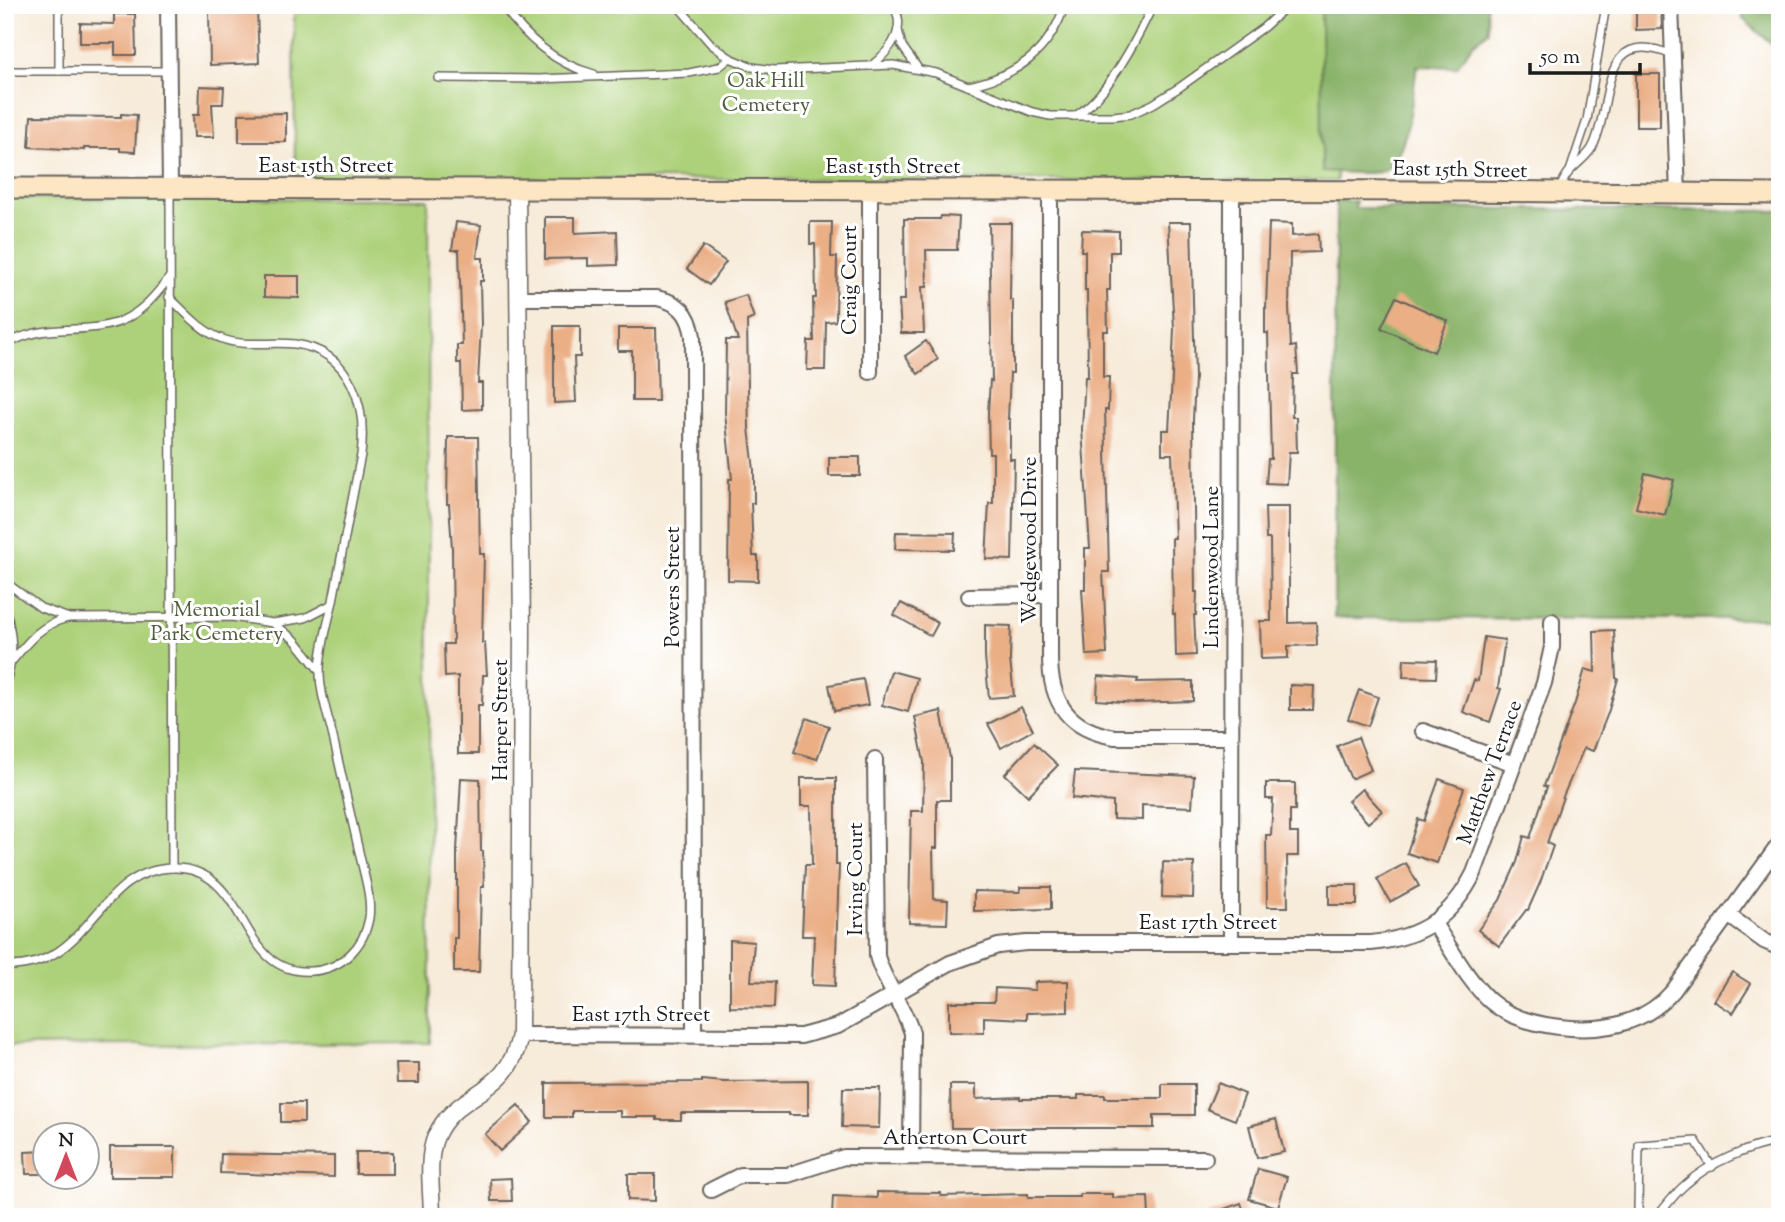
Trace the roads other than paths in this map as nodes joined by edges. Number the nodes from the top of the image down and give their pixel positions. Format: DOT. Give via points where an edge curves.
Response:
graph roads {
  1 [pos="59,5"];
  2 [pos="168,5"];
  3 [pos="502,5"];
  4 [pos="677,5"];
  5 [pos="893,5"];
  6 [pos="1065,5"];
  7 [pos="1153,5"];
  8 [pos="1288,5"];
  9 [pos="1606,5"];
  10 [pos="1671,5"];
  11 [pos="904,6"];
  12 [pos="899,15"];
  13 [pos="898,30"];
  14 [pos="1672,55"];
  15 [pos="730,58"];
  16 [pos="871,66"];
  17 [pos="918,68"];
  18 [pos="5,71"];
  19 [pos="59,71"];
  20 [pos="167,71"];
  21 [pos="605,76"];
  22 [pos="438,78"];
  23 [pos="967,86"];
  24 [pos="1074,116"];
  25 [pos="1570,171"];
  26 [pos="5,188"];
  27 [pos="170,188"];
  28 [pos="517,188"];
  29 [pos="870,189"];
  30 [pos="1050,190"];
  31 [pos="1232,190"];
  32 [pos="1558,192"];
  33 [pos="1780,194"];
  34 [pos="1678,195"];
  35 [pos="169,278"];
  36 [pos="170,297"];
  37 [pos="518,298"];
  38 [pos="5,346"];
  39 [pos="870,372"];
  40 [pos="5,582"];
  41 [pos="1050,595"];
  42 [pos="969,596"];
  43 [pos="332,604"];
  44 [pos="5,606"];
  45 [pos="69,618"];
  46 [pos="171,618"];
  47 [pos="1552,621"];
  48 [pos="273,623"];
  49 [pos="13,660"];
  50 [pos="320,671"];
  51 [pos="5,685"];
  52 [pos="1423,731"];
  53 [pos="1231,737"];
  54 [pos="875,759"];
  55 [pos="1514,764"];
  56 [pos="1780,843"];
  57 [pos="172,868"];
  58 [pos="1728,915"];
  59 [pos="1433,922"];
  60 [pos="1231,943"];
  61 [pos="1780,948"];
  62 [pos="5,967"];
  63 [pos="895,994"];
  64 [pos="694,1034"];
  65 [pos="520,1035"];
  66 [pos="1780,1141"];
  67 [pos="911,1157"];
  68 [pos="1205,1158"];
  69 [pos="1712,1167"];
  70 [pos="711,1190"];
  71 [pos="432,1217"];
  72 [pos="1643,1217"];
  73 [pos="1657,1217"];
  1 -- 19 [label="lane"];
  2 -- 20 [label="street"];
  3 -- 21 [label="lane" via="556,60"];
  4 -- 15 [label="lane" via="711,44"];
  5 -- 12 [label="lane"];
  6 -- 23 [label="lane" via="1050,37 1035,55 993,80"];
  7 -- 24 [label="lane" via="1096,100"];
  8 -- 24 [label="lane" via="1264,27 1153,104 1131,114"];
  9 -- 25 [label="lane" via="1587,120"];
  10 -- 14 [label="street"];
  11 -- 12 [label="lane"];
  12 -- 13 [label="lane"];
  13 -- 16 [label="lane" via="892,45"];
  13 -- 17 [label="lane" via="902,46"];
  14 -- 25 [label="lane" via="1646,46 1622,57 1612,72 1592,148"];
  14 -- 34 [label="street"];
  15 -- 16 [label="lane" via="774,70"];
  15 -- 21 [label="lane" via="705,71"];
  16 -- 17 [label="lane"];
  17 -- 23 [label="lane"];
  18 -- 19 [label="lane"];
  19 -- 20 [label="lane"];
  20 -- 27 [label="street"];
  21 -- 22 [label="lane"];
  23 -- 24 [label="lane" via="1032,112"];
  25 -- 32 [label="lane"];
  26 -- 27 [label="main road, East 15th Street"];
  27 -- 28 [label="main road, East 15th Street"];
  27 -- 35 [label="lane"];
  28 -- 29 [label="main road, East 15th Street"];
  28 -- 37 [label="street, Harper Street"];
  29 -- 30 [label="main road, East 15th Street"];
  29 -- 39 [label="street, Craig Court"];
  30 -- 31 [label="main road, East 15th Street"];
  30 -- 41 [label="street, Wedgewood Drive"];
  31 -- 32 [label="main road, East 15th Street"];
  31 -- 53 [label="street, Lindenwood Lane"];
  32 -- 34 [label="main road, East 15th Street"];
  33 -- 34 [label="main road, East 15th Street"];
  35 -- 36 [label="lane"];
  35 -- 38 [label="lane" via="152,300 119,321 33,333"];
  36 -- 43 [label="lane" via="218,337 232,342 293,344 331,357 352,385 363,414 363,439"];
  36 -- 46 [label="lane"];
  37 -- 64 [label="street, Powers Street" via="657,298 683,309 691,322"];
  37 -- 65 [label="street, Harper Street"];
  40 -- 45 [label="lane" via="41,608"];
  41 -- 42 [label="street"];
  41 -- 53 [label="street, Wedgewood Drive" via="1050,676 1062,709 1073,721 1099,735 1115,737"];
  43 -- 48 [label="lane" via="304,618"];
  43 -- 50 [label="lane"];
  44 -- 49 [label="lane"];
  45 -- 46 [label="lane"];
  45 -- 49 [label="lane" via="37,630"];
  46 -- 48 [label="lane" via="231,617"];
  46 -- 57 [label="lane"];
  47 -- 55 [label="street, Matthew Terrace" via="1549,665"];
  48 -- 50 [label="lane" via="295,640"];
  49 -- 51 [label="lane"];
  50 -- 57 [label="lane" via="369,901 359,946 325,969 286,967 263,954 228,894 188,870"];
  52 -- 55 [label="street"];
  53 -- 60 [label="street, Lindenwood Lane"];
  54 -- 63 [label="street, Irving Court" via="876,940 880,967"];
  55 -- 59 [label="street, Matthew Terrace" via="1470,881 1459,900"];
  56 -- 58 [label="street"];
  57 -- 62 [label="lane" via="151,872 118,890 78,937 50,958"];
  58 -- 59 [label="street" via="1662,1004 1611,1026 1561,1027 1523,1020 1491,1002"];
  58 -- 61 [label="street"];
  59 -- 60 [label="street, East 17th Street" via="1417,933 1371,943"];
  60 -- 63 [label="street, East 17th Street" via="1027,943 998,947 950,963"];
  63 -- 64 [label="street, East 17th Street" via="838,1026 801,1036"];
  63 -- 67 [label="street, Irving Court" via="912,1033"];
  64 -- 65 [label="street, East 17th Street"];
  65 -- 71 [label="street, Harper Street" via="509,1068 455,1110 436,1137"];
  66 -- 69 [label="lane"];
  67 -- 68 [label="street, Atherton Court"];
  67 -- 70 [label="street, Atherton Court" via="844,1157 788,1175 741,1175"];
  69 -- 72 [label="lane" via="1696,1141 1639,1145 1638,1209"];
  69 -- 73 [label="lane" via="1687,1183"];
}
